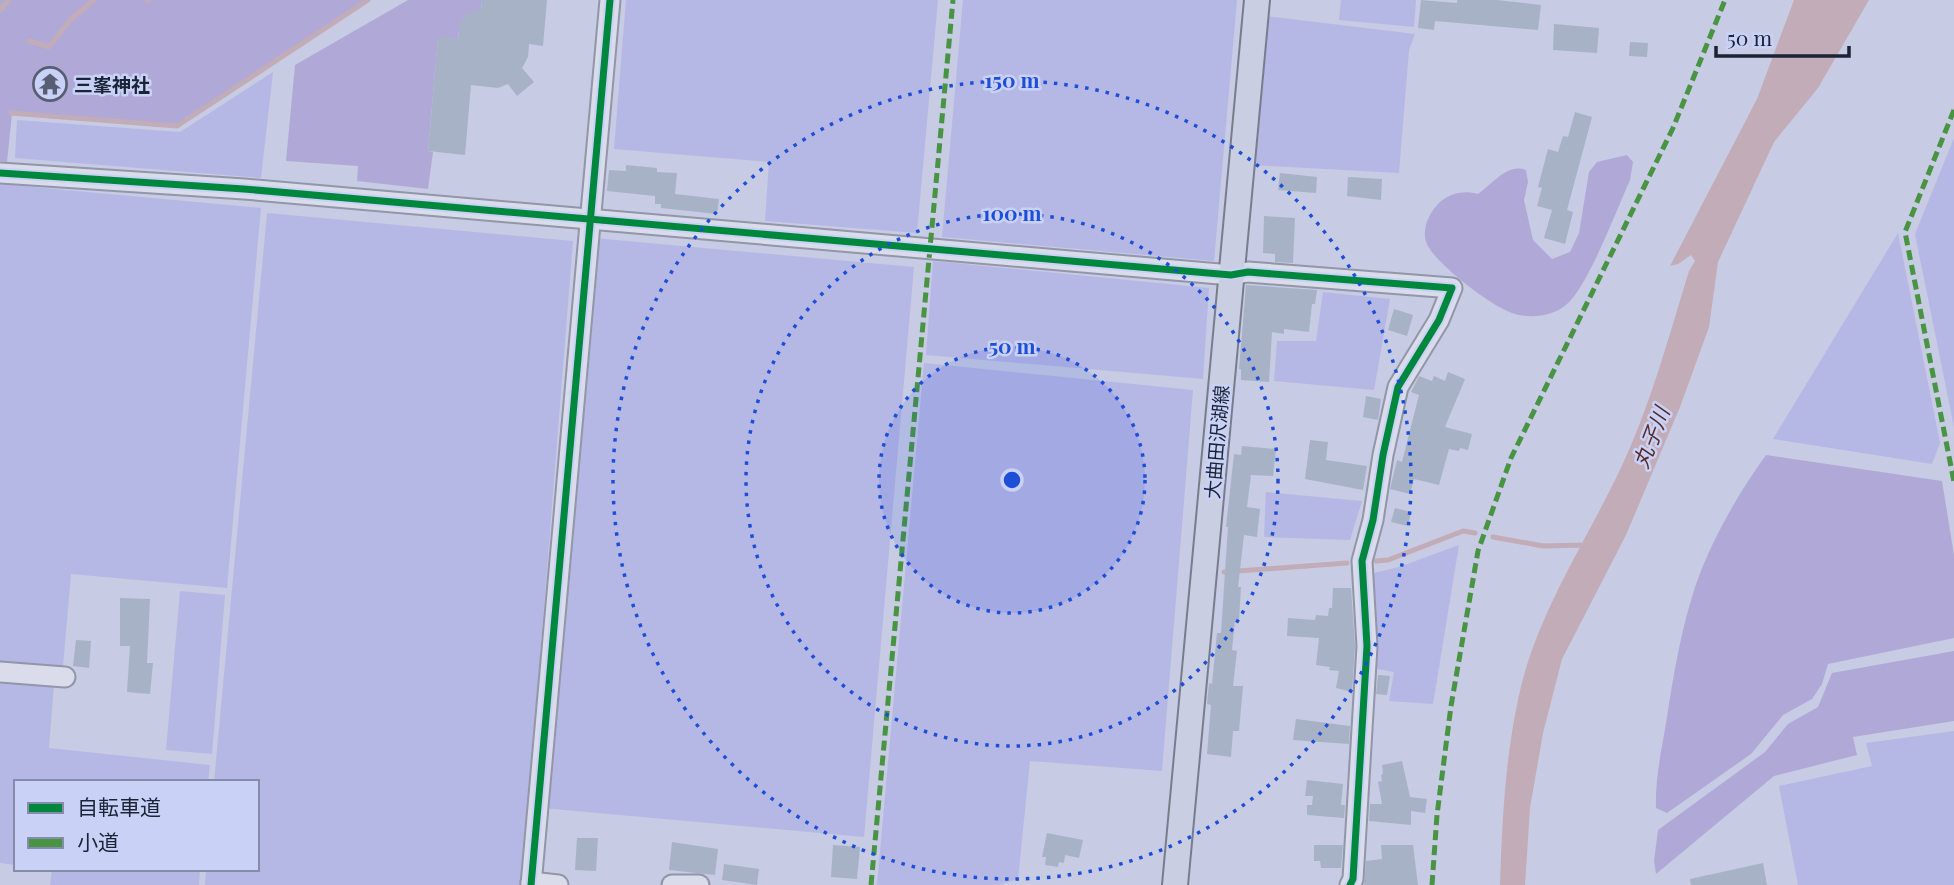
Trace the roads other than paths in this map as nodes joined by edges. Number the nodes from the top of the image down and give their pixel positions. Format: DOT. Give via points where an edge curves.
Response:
graph roads {
  1 [pos="610,0"];
  2 [pos="1257,0"];
  3 [pos="0,173"];
  4 [pos="589,218"];
  5 [pos="1231,275"];
  6 [pos="0,672"];
  7 [pos="65,677"];
  8 [pos="531,883"];
  9 [pos="558,885"];
  10 [pos="671,885"];
  11 [pos="699,885"];
  12 [pos="1175,885"];
  13 [pos="1350,885"];
  1 -- 4 [label="street"];
  2 -- 5 [label="main road, 大曲田沢湖線"];
  3 -- 4 [label="street"];
  4 -- 5 [label="street"];
  4 -- 8 [label="street"];
  5 -- 12 [label="main road, 大曲田沢湖線"];
  5 -- 13 [label="street" via="1248,272 1452,288 1439,320 1398,387 1362,561 1367,646"];
  6 -- 7 [label="street"];
  8 -- 9 [label="street"];
  10 -- 11 [label="street"];
}
